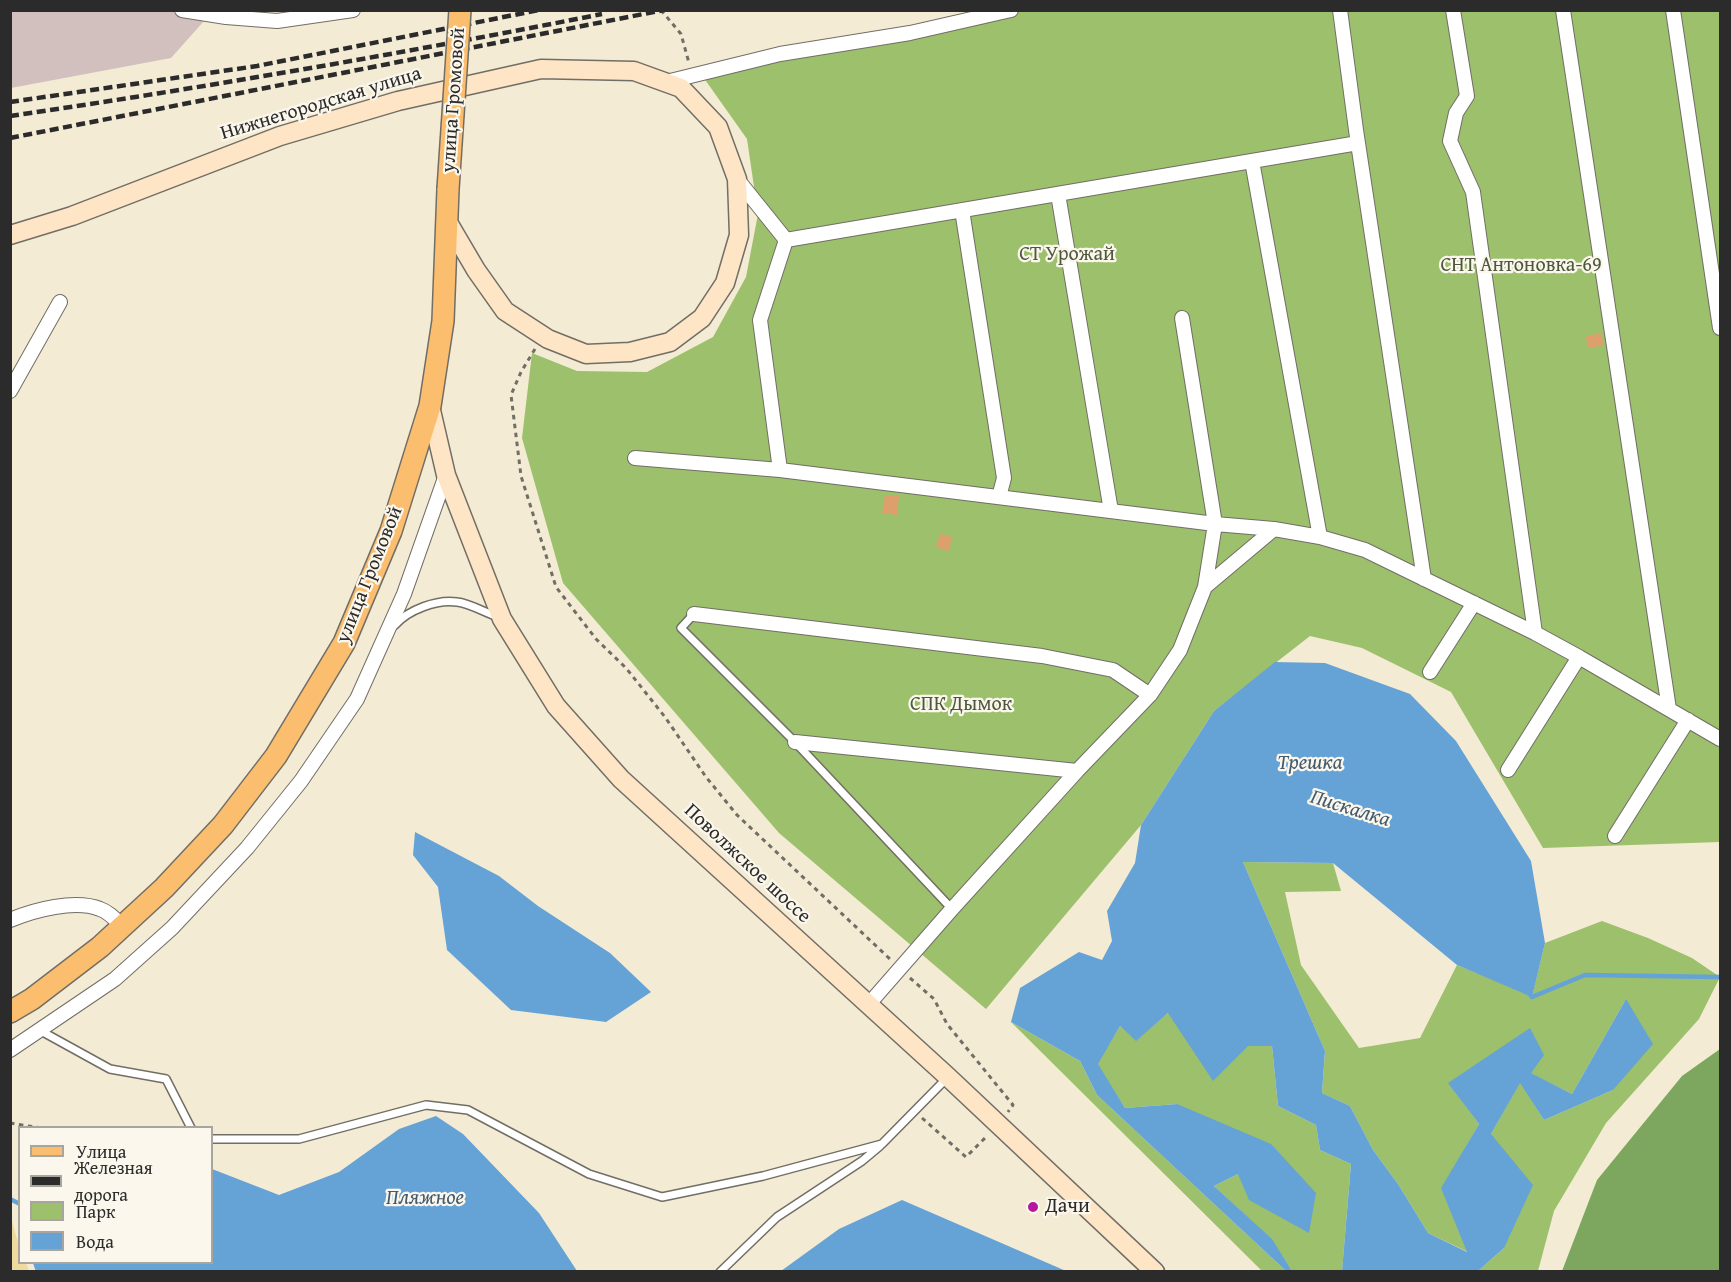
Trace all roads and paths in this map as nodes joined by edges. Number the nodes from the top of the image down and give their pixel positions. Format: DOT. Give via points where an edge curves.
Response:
graph roads {
  1 [pos="182,10"];
  2 [pos="353,10"];
  3 [pos="459,10"];
  4 [pos="661,10"];
  5 [pos="1011,10"];
  6 [pos="1340,10"];
  7 [pos="1453,10"];
  8 [pos="1563,10"];
  9 [pos="1673,10"];
  10 [pos="227,14"];
  11 [pos="692,76"];
  12 [pos="666,82"];
  13 [pos="1358,143"];
  14 [pos="1252,161"];
  15 [pos="737,179"];
  16 [pos="1058,194"];
  17 [pos="962,210"];
  18 [pos="446,219"];
  19 [pos="10,235"];
  20 [pos="786,240"];
  21 [pos="60,302"];
  22 [pos="1182,318"];
  23 [pos="1720,328"];
  24 [pos="543,336"];
  25 [pos="10,391"];
  26 [pos="430,406"];
  27 [pos="635,458"];
  28 [pos="780,470"];
  29 [pos="446,475"];
  30 [pos="999,497"];
  31 [pos="1111,511"];
  32 [pos="1215,524"];
  33 [pos="1274,529"];
  34 [pos="1320,537"];
  35 [pos="1424,579"];
  36 [pos="1205,587"];
  37 [pos="1474,603"];
  38 [pos="694,614"];
  39 [pos="502,619"];
  40 [pos="1535,633"];
  41 [pos="384,638"];
  42 [pos="1579,657"];
  43 [pos="1430,672"];
  44 [pos="1150,695"];
  45 [pos="1668,709"];
  46 [pos="1688,720"];
  47 [pos="1720,739"];
  48 [pos="795,742"];
  49 [pos="1508,770"];
  50 [pos="1077,771"];
  51 [pos="1615,836"];
  52 [pos="952,909"];
  53 [pos="10,920"];
  54 [pos="122,926"];
  55 [pos="900,969"];
  56 [pos="868,1005"];
  57 [pos="10,1012"];
  58 [pos="41,1031"];
  59 [pos="10,1050"];
  60 [pos="948,1077"];
  61 [pos="914,1111"];
  62 [pos="10,1123"];
  63 [pos="999,1125"];
  64 [pos="29,1126"];
  65 [pos="190,1126"];
  66 [pos="213,1139"];
  67 [pos="882,1144"];
  68 [pos="720,1272"];
  69 [pos="1155,1272"];
  1 -- 10 [label="street"];
  2 -- 10 [label="street" via="277,21"];
  3 -- 18 [label="main road, улица Громовой, bridge"];
  4 -- 11 [label="path" via="681,34"];
  5 -- 11 [label="street" via="910,33 780,54"];
  6 -- 13 [label="street"];
  7 -- 40 [label="street" via="1467,96 1456,113 1450,141 1473,192"];
  8 -- 45 [label="street"];
  9 -- 23 [label="street"];
  11 -- 12 [label="street"];
  12 -- 15 [label="main road, Нижнегородская улица" via="681,88 718,127"];
  12 -- 19 [label="main road, Нижнегородская улица" via="634,70 541,69 398,101 280,136 72,216"];
  13 -- 14 [label="street"];
  13 -- 35 [label="street"];
  14 -- 16 [label="street"];
  14 -- 34 [label="street"];
  15 -- 20 [label="street"];
  15 -- 24 [label="main road, Нижнегородская улица" via="739,235 725,284 702,318 670,342 630,352 586,354"];
  16 -- 17 [label="street"];
  16 -- 31 [label="street"];
  17 -- 20 [label="street"];
  17 -- 30 [label="street" via="1005,478"];
  18 -- 24 [label="main road, Нижнегородская улица" via="506,311"];
  18 -- 26 [label="main road, улица Громовой" via="443,321"];
  20 -- 28 [label="street" via="760,320"];
  21 -- 25 [label="street"];
  22 -- 32 [label="street"];
  24 -- 55 [label="path" via="511,395 520,476 556,587 665,717 737,815"];
  26 -- 29 [label="main road, Поволжское шоссе"];
  26 -- 54 [label="main road, улица Громовой" via="391,531 344,643 276,756 223,825"];
  27 -- 28 [label="street"];
  28 -- 30 [label="street"];
  29 -- 39 [label="main road, Поволжское шоссе"];
  29 -- 41 [label="street" via="404,594"];
  30 -- 31 [label="street"];
  31 -- 32 [label="street"];
  32 -- 33 [label="street"];
  32 -- 36 [label="street"];
  33 -- 34 [label="street"];
  33 -- 36 [label="street"];
  34 -- 35 [label="street" via="1365,550"];
  35 -- 37 [label="street"];
  36 -- 44 [label="street" via="1180,650"];
  37 -- 40 [label="street"];
  37 -- 43 [label="street"];
  38 -- 44 [label="street" via="1042,656 1113,670"];
  38 -- 48 [label="lane" via="681,628"];
  39 -- 41 [label="lane" via="457,602 428,604 400,619"];
  39 -- 56 [label="main road, Поволжское шоссе" via="556,706 621,779"];
  40 -- 42 [label="street"];
  41 -- 58 [label="street" via="357,699 301,781 247,848 172,928 115,979"];
  42 -- 45 [label="street"];
  42 -- 49 [label="street"];
  44 -- 50 [label="street"];
  45 -- 46 [label="street"];
  46 -- 47 [label="street"];
  46 -- 51 [label="street"];
  48 -- 50 [label="street"];
  48 -- 52 [label="lane"];
  50 -- 52 [label="street"];
  52 -- 55 [label="street"];
  53 -- 54 [label="street" via="76,904 99,908"];
  54 -- 57 [label="main road, улица Громовой" via="100,947"];
  55 -- 56 [label="street"];
  55 -- 63 [label="path" via="934,999 947,1024 1014,1105"];
  56 -- 60 [label="main road, Поволжское шоссе"];
  58 -- 59 [label="street"];
  58 -- 65 [label="lane" via="110,1069 166,1079"];
  60 -- 61 [label="lane"];
  60 -- 63 [label="main road, Поволжское шоссе"];
  61 -- 63 [label="path" via="966,1157"];
  61 -- 67 [label="lane"];
  62 -- 64 [label="path"];
  63 -- 69 [label="main road, Поволжское шоссе"];
  66 -- 67 [label="lane" via="299,1140 426,1105 468,1110 589,1174 662,1197 763,1176"];
  67 -- 68 [label="lane" via="777,1217"];
}
